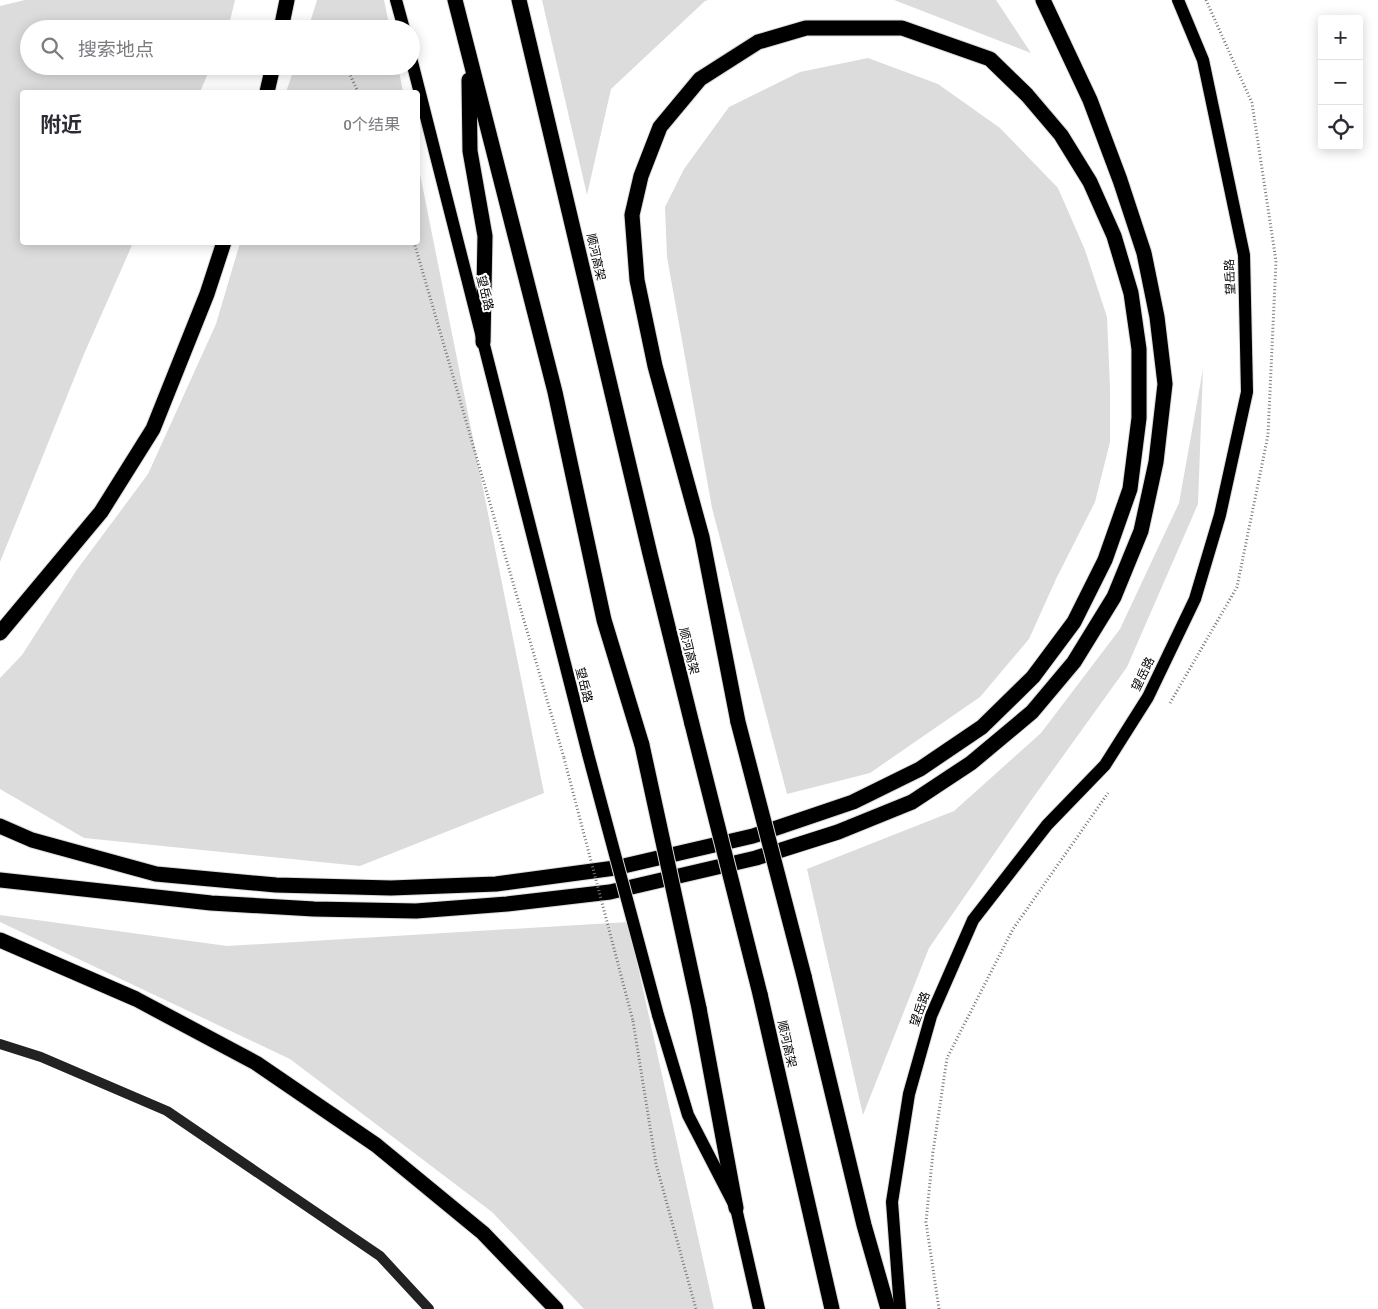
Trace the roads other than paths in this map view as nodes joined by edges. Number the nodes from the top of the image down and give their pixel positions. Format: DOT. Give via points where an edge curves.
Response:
graph roads {
  1 [pos="287,0"];
  2 [pos="396,0"];
  3 [pos="455,0"];
  4 [pos="519,0"];
  5 [pos="1044,0"];
  6 [pos="1178,0"];
  7 [pos="283,20"];
  8 [pos="402,20"];
  9 [pos="469,56"];
  10 [pos="271,75"];
  11 [pos="415,75"];
  12 [pos="267,90"];
  13 [pos="419,90"];
  14 [pos="420,94"];
  15 [pos="223,245"];
  16 [pos="483,342"];
  17 [pos="0,632"];
  18 [pos="0,826"];
  19 [pos="0,880"];
  20 [pos="0,940"];
  21 [pos="0,1044"];
  22 [pos="736,1208"];
  23 [pos="429,1309"];
  24 [pos="556,1309"];
  25 [pos="759,1309"];
  26 [pos="832,1309"];
  27 [pos="888,1309"];
  28 [pos="900,1309"];
  1 -- 7 [label="highway"];
  2 -- 8 [label="main road"];
  3 -- 9 [label="highway"];
  4 -- 26 [label="highway, 顺河高架, bridge" via="652,564 760,994"];
  5 -- 19 [label="highway" via="1090,100 1144,253 1157,317 1165,384 1156,462 1141,531 1114,597 1074,662 1032,712 971,763 912,802 838,832 756,858 610,892 416,911 314,909 211,903"];
  6 -- 28 [label="main road, 望岳路" via="1203,60 1244,256 1247,392 1220,515 1195,599 1148,697 1105,765 1047,825 972,920 931,1016 909,1094 892,1202"];
  9 -- 16 [label="highway" via="470,151 485,236"];
  9 -- 22 [label="highway, bridge" via="555,392 604,620 642,745 699,1008"];
  10 -- 12 [label="highway"];
  11 -- 13 [label="main road, 望岳路"];
  14 -- 16 [label="main road, 望岳路"];
  15 -- 17 [label="highway" via="153,429 101,512"];
  16 -- 22 [label="main road, 望岳路, bridge" via="658,1015 688,1114"];
  18 -- 27 [label="highway, bridge" via="32,840 156,874 276,885 391,888 496,884 615,868 753,836 853,802 920,769 982,727 1033,677 1074,622 1105,560 1130,489 1139,418 1139,349 1131,293 1114,236 1090,182 1061,136 1027,95 990,59 902,28 806,28 758,42 700,79 660,127 640,176 632,215 637,280 655,366 702,537 738,722 804,976 864,1225"];
  20 -- 24 [label="highway" via="136,1000 256,1063 376,1144 483,1233"];
  21 -- 23 [label="street" via="41,1057 167,1111 380,1256"];
  22 -- 25 [label="main road, 望岳路"];
}
